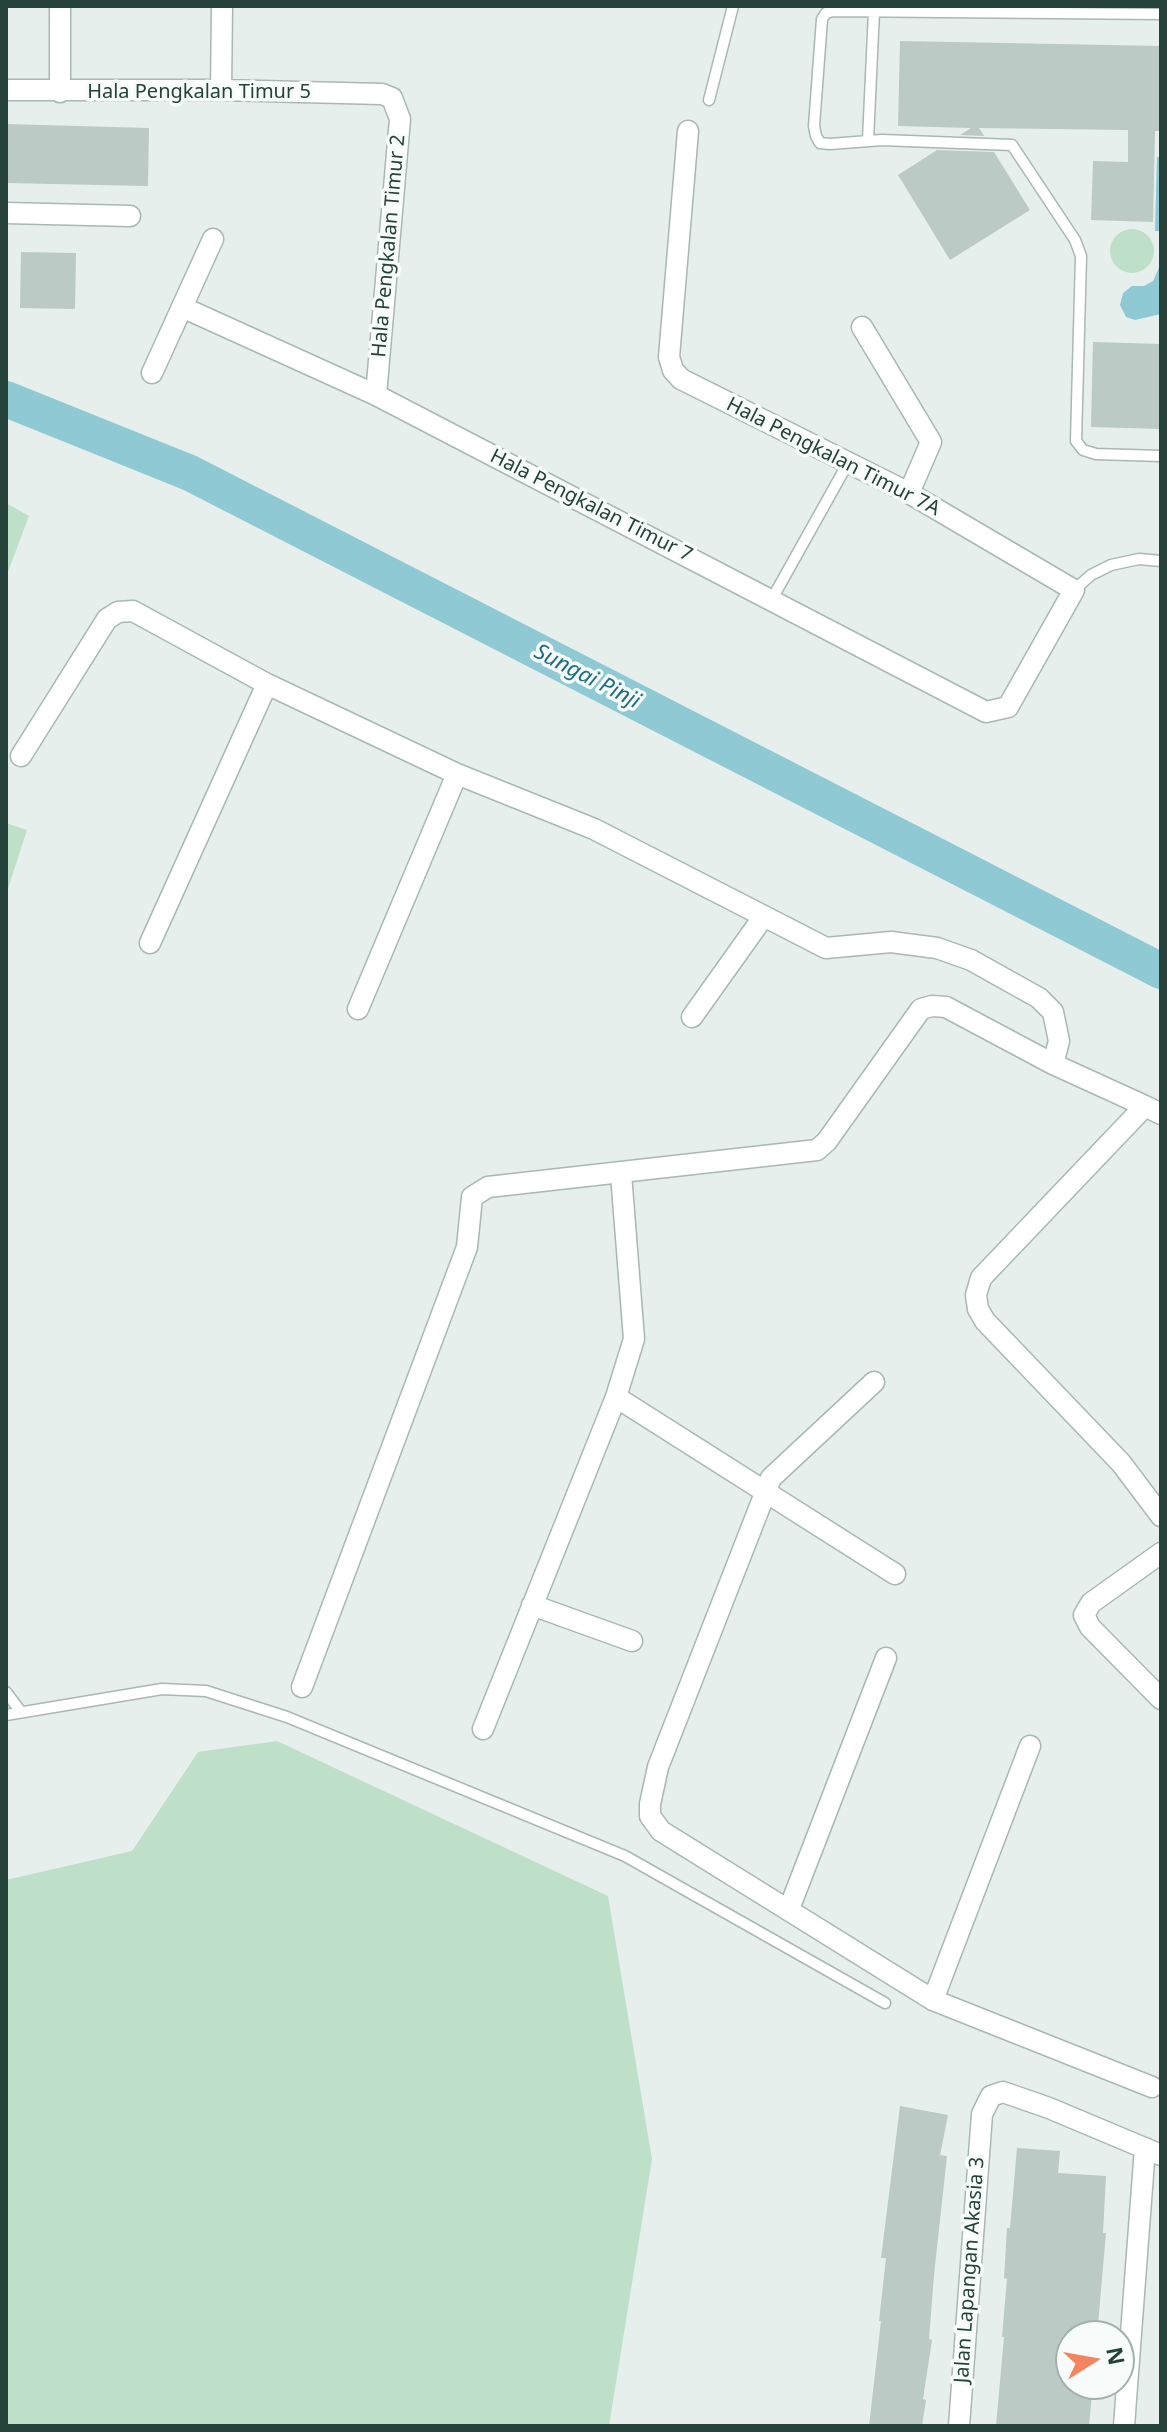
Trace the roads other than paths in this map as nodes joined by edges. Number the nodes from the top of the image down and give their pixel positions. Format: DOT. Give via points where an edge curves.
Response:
graph roads {
  1 [pos="60,6"];
  2 [pos="222,6"];
  3 [pos="733,6"];
  4 [pos="1097,9"];
  5 [pos="1115,10"];
  6 [pos="874,11"];
  7 [pos="1161,14"];
  8 [pos="6,90"];
  9 [pos="221,90"];
  10 [pos="60,92"];
  11 [pos="392,98"];
  12 [pos="709,100"];
  13 [pos="688,131"];
  14 [pos="868,140"];
  15 [pos="6,213"];
  16 [pos="130,216"];
  17 [pos="213,239"];
  18 [pos="182,307"];
  19 [pos="862,327"];
  20 [pos="152,373"];
  21 [pos="376,395"];
  22 [pos="1161,456"];
  23 [pos="848,463"];
  24 [pos="909,493"];
  25 [pos="1161,561"];
  26 [pos="1074,590"];
  27 [pos="772,599"];
  28 [pos="267,684"];
  29 [pos="21,756"];
  30 [pos="457,774"];
  31 [pos="764,916"];
  32 [pos="150,943"];
  33 [pos="358,1009"];
  34 [pos="692,1017"];
  35 [pos="1053,1064"];
  36 [pos="1153,1110"];
  37 [pos="621,1174"];
  38 [pos="874,1382"];
  39 [pos="616,1397"];
  40 [pos="765,1492"];
  41 [pos="1161,1516"];
  42 [pos="1161,1553"];
  43 [pos="895,1574"];
  44 [pos="532,1605"];
  45 [pos="632,1641"];
  46 [pos="886,1658"];
  47 [pos="302,1687"];
  48 [pos="6,1692"];
  49 [pos="1161,1699"];
  50 [pos="21,1712"];
  51 [pos="6,1715"];
  52 [pos="483,1729"];
  53 [pos="1030,1746"];
  54 [pos="789,1909"];
  55 [pos="933,2000"];
  56 [pos="885,2003"];
  57 [pos="1152,2087"];
  58 [pos="1153,2151"];
  59 [pos="959,2426"];
  60 [pos="1124,2426"];
  1 -- 10 [label="street"];
  2 -- 9 [label="street"];
  3 -- 12 [label="lane"];
  4 -- 5 [label="lane"];
  4 -- 6 [label="lane"];
  5 -- 7 [label="lane"];
  6 -- 14 [label="lane"];
  6 -- 14 [label="lane" via="833,11 822,19 814,126 820,143"];
  8 -- 10 [label="street, Hala Pengkalan Timur 5"];
  9 -- 10 [label="street, Hala Pengkalan Timur 5"];
  9 -- 11 [label="street, Hala Pengkalan Timur 5"];
  11 -- 21 [label="street, Hala Pengkalan Timur 2" via="400,119"];
  13 -- 23 [label="street, Hala Pengkalan Timur 7A" via="669,357 673,370 681,379"];
  14 -- 22 [label="lane" via="1012,145 1081,256 1076,441 1096,454"];
  15 -- 16 [label="street"];
  17 -- 18 [label="street"];
  18 -- 20 [label="street"];
  18 -- 21 [label="street, Hala Pengkalan Timur 7"];
  19 -- 24 [label="street" via="931,442"];
  21 -- 27 [label="street, Hala Pengkalan Timur 7"];
  23 -- 24 [label="street, Hala Pengkalan Timur 7A"];
  23 -- 27 [label="lane"];
  24 -- 26 [label="street, Hala Pengkalan Timur 7A"];
  25 -- 26 [label="lane" via="1111,565"];
  26 -- 27 [label="street, Hala Pengkalan Timur 7" via="1008,707 986,712"];
  28 -- 29 [label="street" via="133,611 118,612 107,619"];
  28 -- 30 [label="street"];
  28 -- 32 [label="street"];
  30 -- 31 [label="street" via="594,829"];
  30 -- 33 [label="street"];
  31 -- 34 [label="street"];
  31 -- 35 [label="street" via="826,948 891,942 937,948 971,960 1039,998 1053,1012 1059,1041"];
  35 -- 36 [label="street"];
  35 -- 37 [label="street" via="946,1007 932,1006 921,1009 817,1150"];
  36 -- 41 [label="street" via="981,1278 976,1295 985,1321 1121,1463"];
  37 -- 39 [label="street" via="634,1339"];
  37 -- 47 [label="street" via="488,1187 472,1197 467,1247"];
  38 -- 40 [label="street" via="771,1478"];
  39 -- 40 [label="street"];
  39 -- 44 [label="street"];
  40 -- 43 [label="street"];
  40 -- 54 [label="street" via="658,1767 650,1816 661,1831"];
  42 -- 49 [label="street" via="1091,1603 1084,1615"];
  44 -- 45 [label="street"];
  44 -- 52 [label="street"];
  46 -- 54 [label="street"];
  48 -- 50 [label="lane"];
  50 -- 51 [label="lane"];
  50 -- 56 [label="lane" via="162,1689 206,1691 287,1717 625,1856"];
  53 -- 55 [label="street"];
  54 -- 55 [label="street"];
  55 -- 57 [label="street"];
  58 -- 59 [label="street, Jalan Lapangan Akasia 3" via="1003,2092 991,2096 982,2114"];
  58 -- 60 [label="street"];
}
